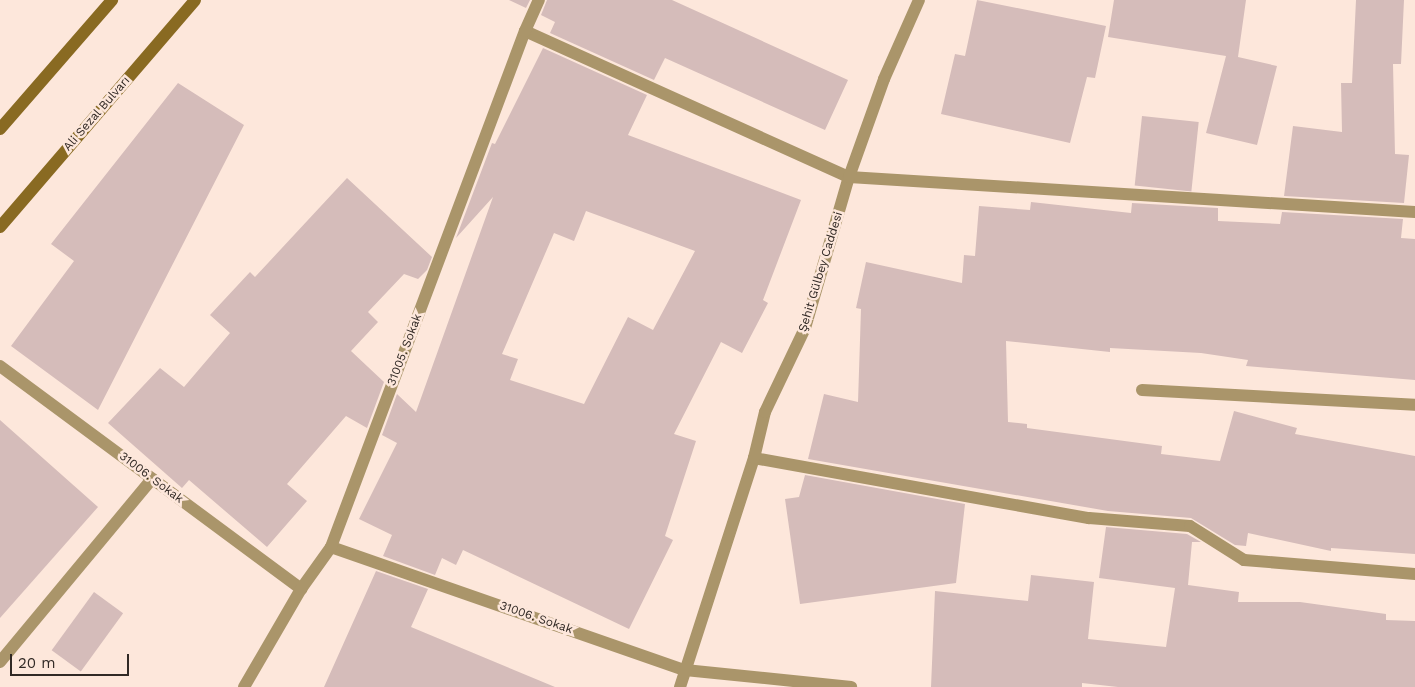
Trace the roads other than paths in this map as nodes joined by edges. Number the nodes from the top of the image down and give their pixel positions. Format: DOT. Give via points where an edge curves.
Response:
graph roads {
  1 [pos="112,0"];
  2 [pos="195,0"];
  3 [pos="539,0"];
  4 [pos="919,0"];
  5 [pos="525,30"];
  6 [pos="0,129"];
  7 [pos="849,177"];
  8 [pos="1415,212"];
  9 [pos="0,227"];
  10 [pos="0,366"];
  11 [pos="1142,390"];
  12 [pos="1415,405"];
  13 [pos="754,458"];
  14 [pos="152,478"];
  15 [pos="331,547"];
  16 [pos="1415,574"];
  17 [pos="301,590"];
  18 [pos="0,662"];
  19 [pos="685,670"];
  20 [pos="244,687"];
  21 [pos="680,687"];
  22 [pos="851,687"];
  1 -- 6 [label="main road"];
  2 -- 9 [label="main road, Ali Sezal Bulvarı"];
  3 -- 5 [label="street, 31005. Sokak"];
  4 -- 7 [label="street, Şehit Gülbey Caddesi" via="884,79"];
  5 -- 7 [label="street"];
  5 -- 15 [label="street, 31005. Sokak"];
  7 -- 8 [label="street"];
  7 -- 13 [label="street, Şehit Gülbey Caddesi" via="805,328 765,412"];
  10 -- 14 [label="street, 31006. Sokak"];
  11 -- 12 [label="street"];
  13 -- 16 [label="street" via="1090,518 1190,526 1244,560"];
  13 -- 19 [label="street, Şehit Gülbey Caddesi"];
  14 -- 17 [label="street, 31006. Sokak"];
  14 -- 18 [label="street"];
  15 -- 17 [label="street, 31005. Sokak"];
  15 -- 19 [label="street, 31006. Sokak"];
  17 -- 20 [label="street, 31005. Sokak"];
  19 -- 21 [label="street, Şehit Gülbey Caddesi"];
  19 -- 22 [label="street, 31006. Sokak"];
}
